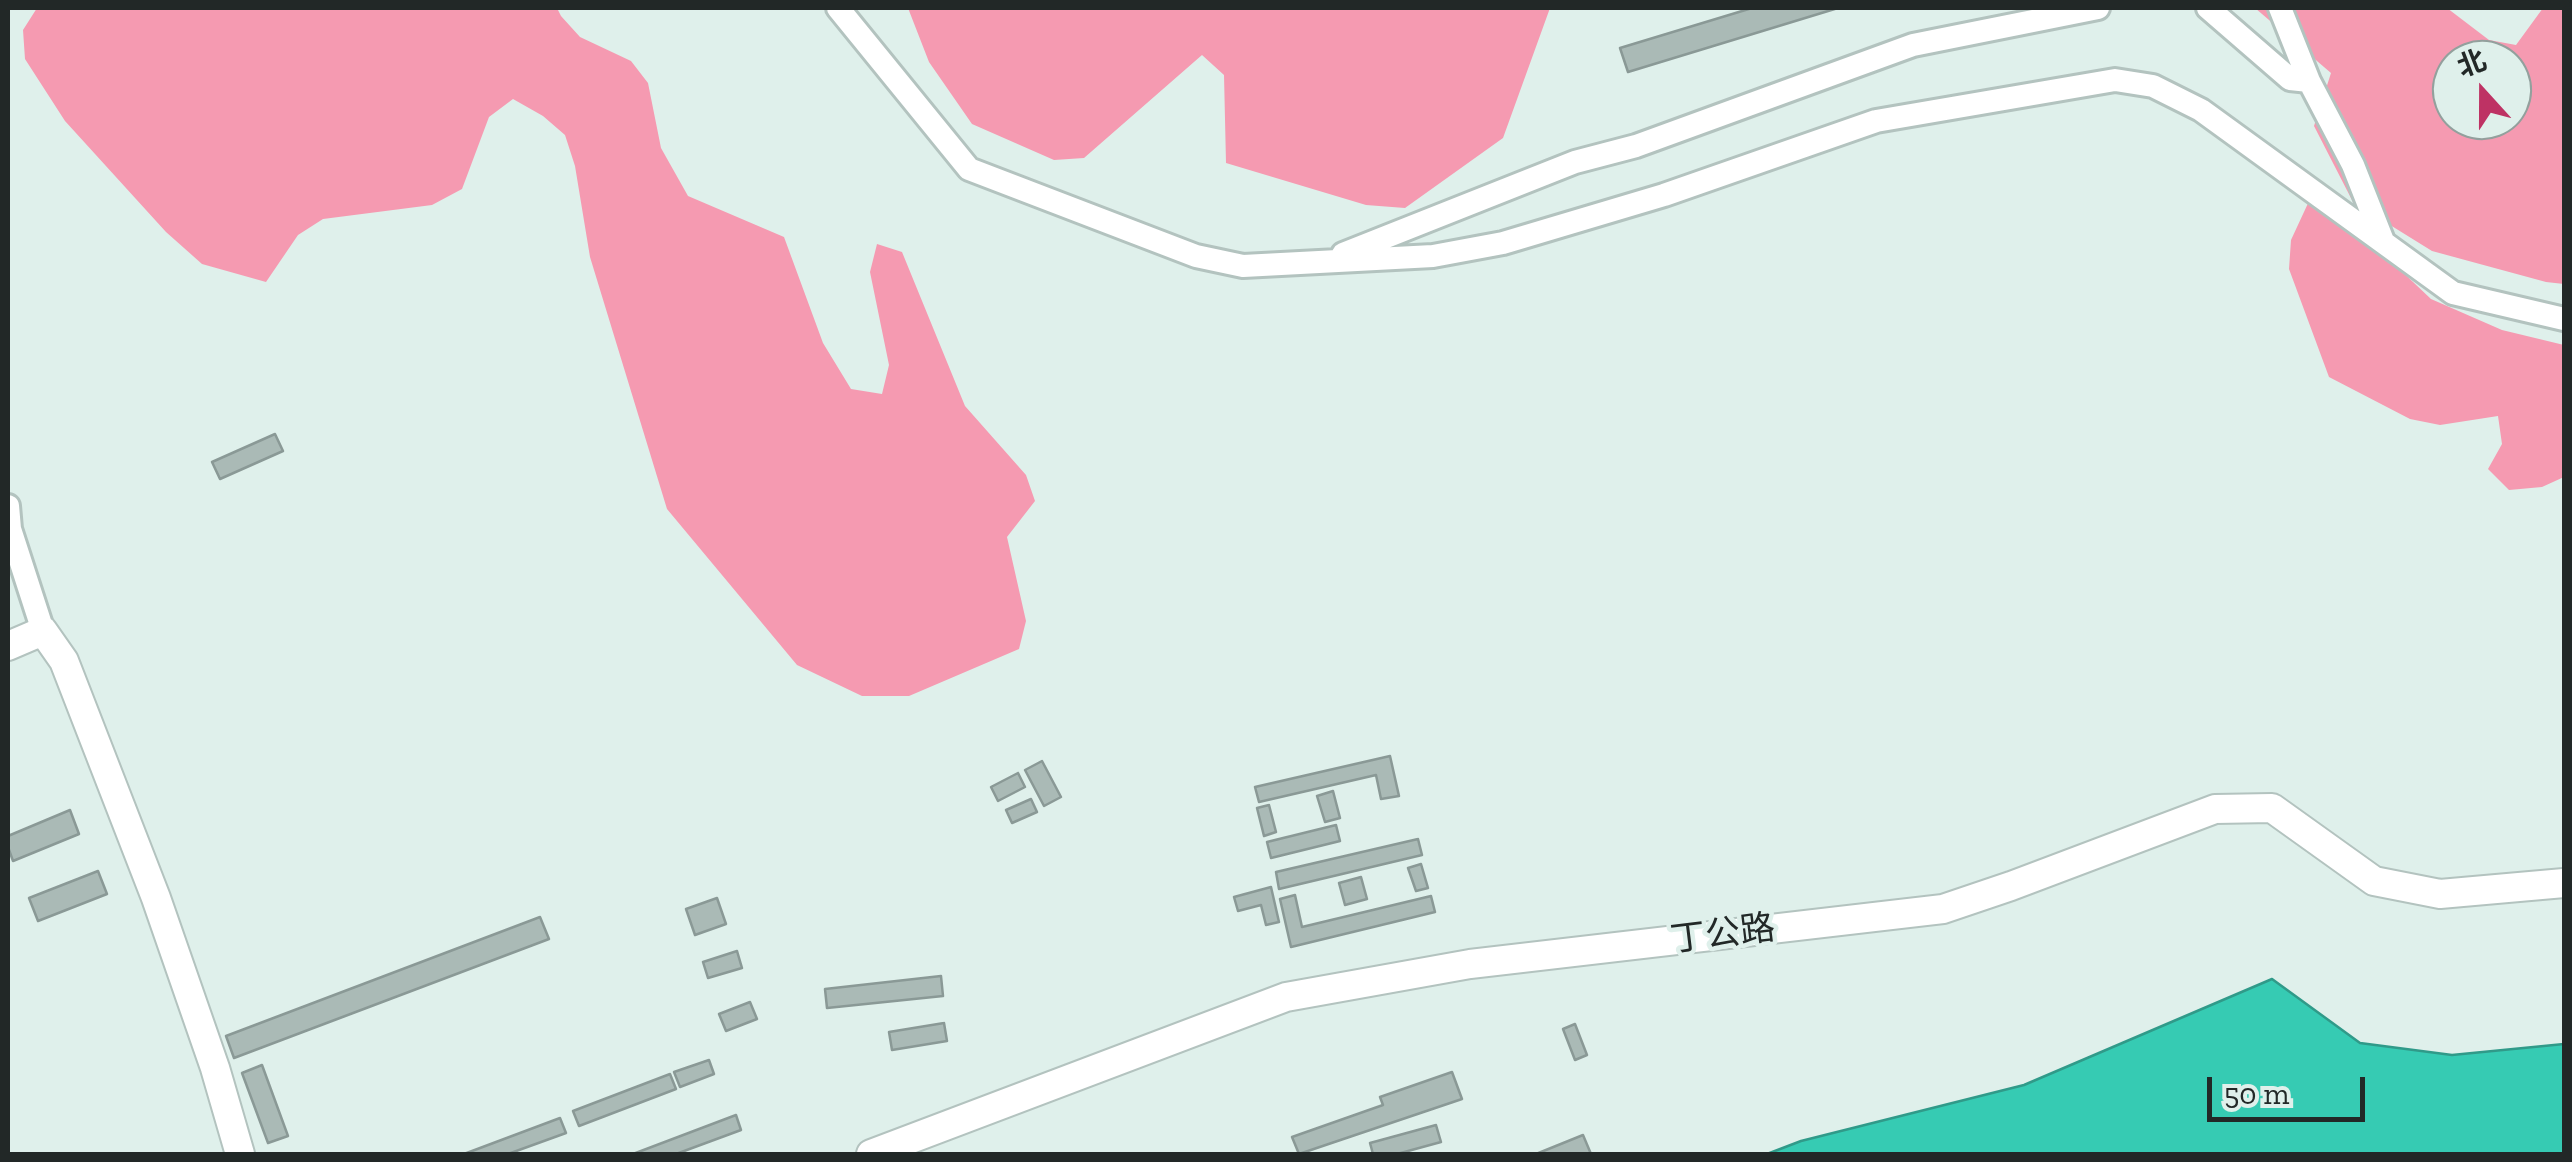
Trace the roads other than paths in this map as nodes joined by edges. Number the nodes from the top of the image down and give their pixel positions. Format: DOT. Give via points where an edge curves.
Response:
graph roads {
  1 [pos="838,8"];
  2 [pos="2098,8"];
  3 [pos="2208,8"];
  4 [pos="2280,8"];
  5 [pos="2308,81"];
  6 [pos="2383,241"];
  7 [pos="1326,261"];
  8 [pos="2564,319"];
  9 [pos="8,506"];
  10 [pos="43,631"];
  11 [pos="8,646"];
  12 [pos="2564,883"];
  13 [pos="240,1154"];
  14 [pos="871,1154"];
  1 -- 7 [label="street" via="969,169 1196,256 1243,266"];
  2 -- 7 [label="street" via="1913,46 1575,162"];
  3 -- 5 [label="street" via="2290,78"];
  4 -- 5 [label="street"];
  5 -- 6 [label="street" via="2353,165"];
  6 -- 7 [label="street" via="2201,110 2152,86 2114,80 1876,120 1502,244 1433,256"];
  6 -- 8 [label="street" via="2453,293"];
  9 -- 10 [label="street"];
  10 -- 11 [label="street"];
  10 -- 13 [label="street" via="64,661 156,898"];
  12 -- 14 [label="street, 丁公路" via="2440,894 2374,881 2272,808 2215,810 1943,909 1470,964 1286,997"];
}
